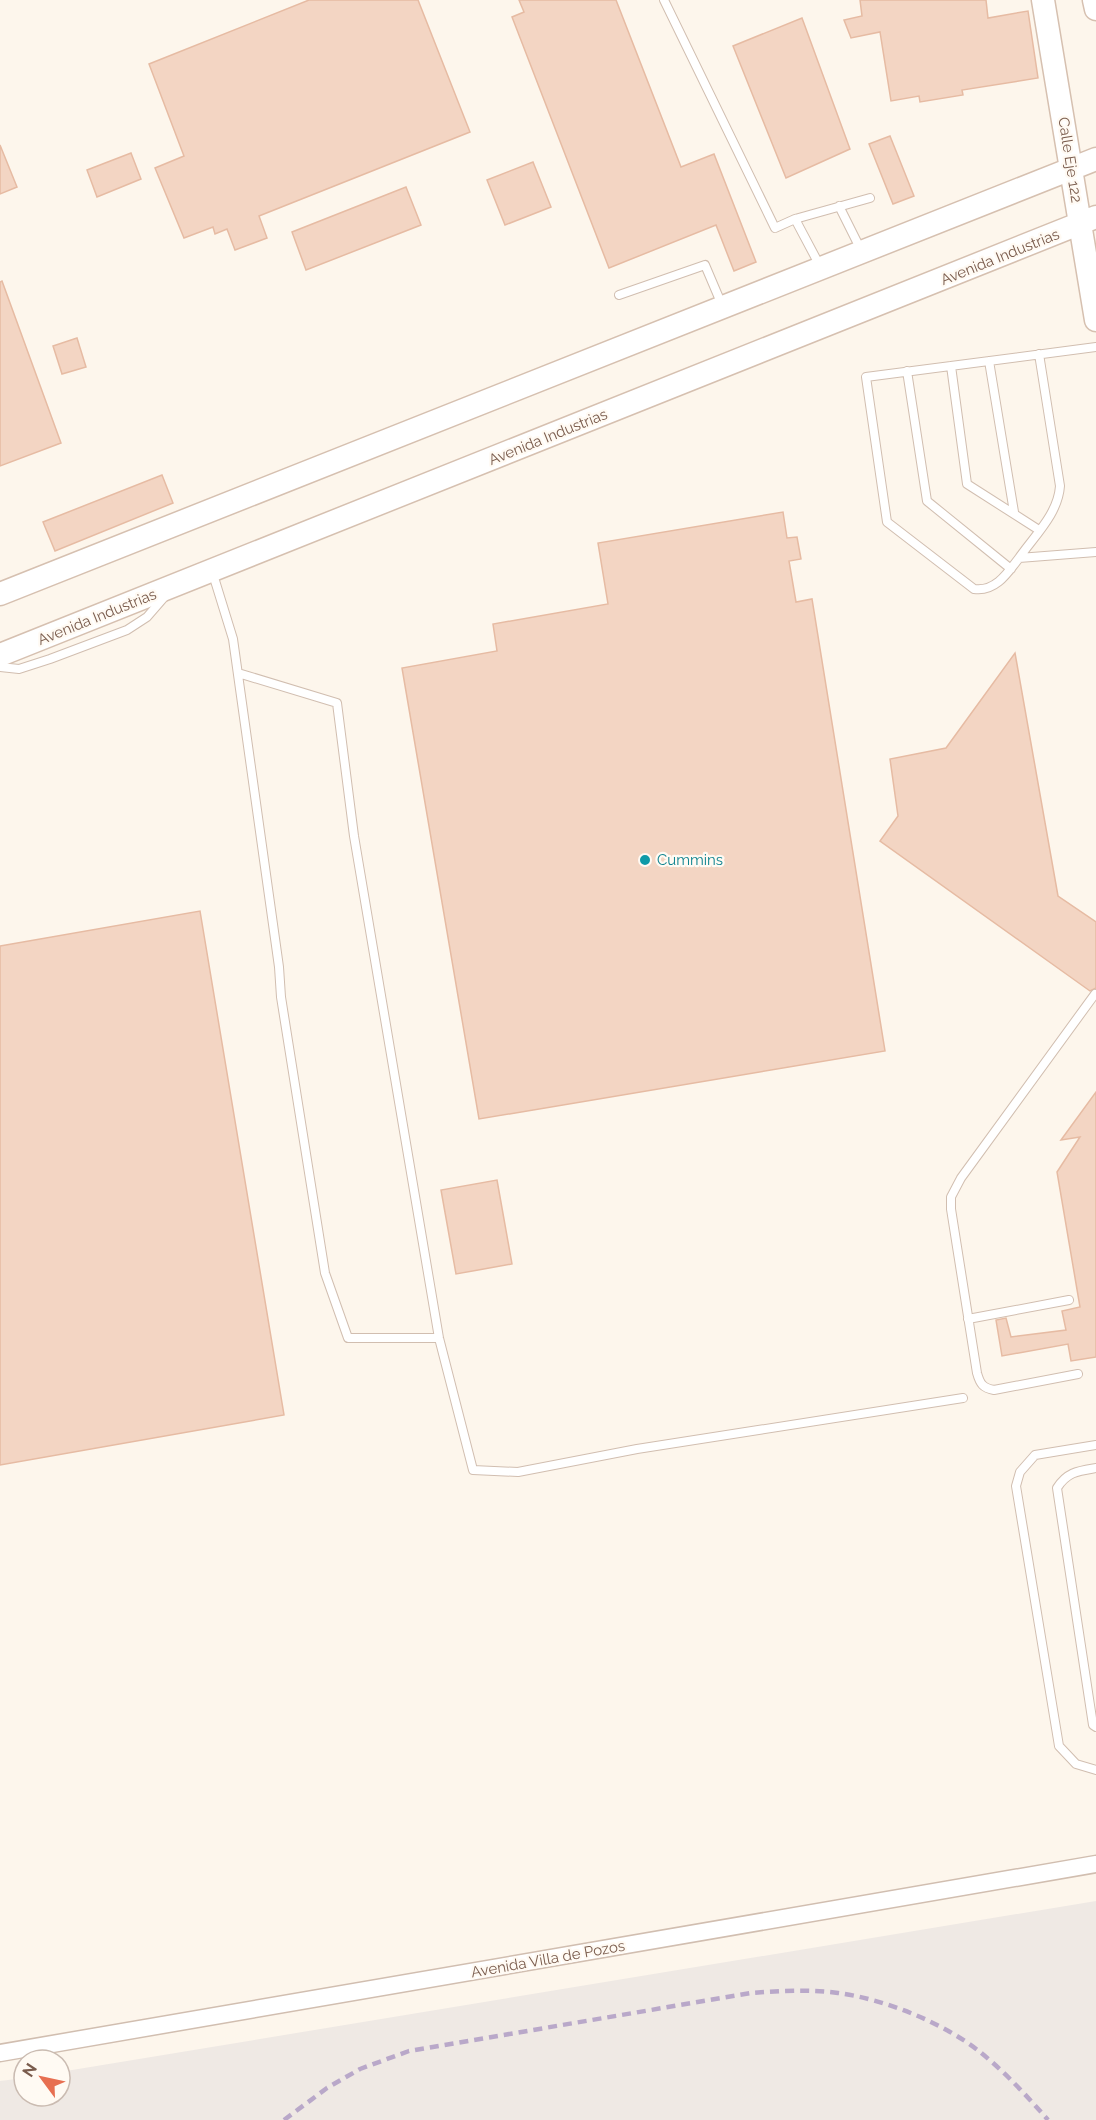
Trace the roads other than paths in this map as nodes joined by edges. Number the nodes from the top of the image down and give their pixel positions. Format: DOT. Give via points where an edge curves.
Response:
graph roads {
  1 [pos="664,0"];
  2 [pos="1043,0"];
  3 [pos="1095,0"];
  4 [pos="1096,9"];
  5 [pos="1096,159"];
  6 [pos="1071,169"];
  7 [pos="870,198"];
  8 [pos="839,206"];
  9 [pos="795,219"];
  10 [pos="1088,221"];
  11 [pos="863,252"];
  12 [pos="821,268"];
  13 [pos="619,295"];
  14 [pos="723,308"];
  15 [pos="1096,320"];
  16 [pos="1096,347"];
  17 [pos="1039,354"];
  18 [pos="989,361"];
  19 [pos="951,366"];
  20 [pos="907,372"];
  21 [pos="1014,512"];
  22 [pos="1039,530"];
  23 [pos="1096,552"];
  24 [pos="1019,558"];
  25 [pos="1011,569"];
  26 [pos="212,571"];
  27 [pos="174,586"];
  28 [pos="0,594"];
  29 [pos="0,655"];
  30 [pos="0,667"];
  31 [pos="238,673"];
  32 [pos="1095,994"];
  33 [pos="1069,1300"];
  34 [pos="968,1319"];
  35 [pos="439,1338"];
  36 [pos="1078,1374"];
  37 [pos="963,1398"];
  38 [pos="1096,1445"];
  39 [pos="1096,1468"];
  40 [pos="1096,1727"];
  41 [pos="1096,1770"];
  42 [pos="1096,1864"];
  43 [pos="0,2054"];
  1 -- 9 [label="lane" via="775,228"];
  2 -- 6 [label="main road, Calle Eje 122"];
  3 -- 4 [label="main road"];
  5 -- 6 [label="main road"];
  6 -- 10 [label="main road, Calle Eje 122"];
  6 -- 11 [label="main road"];
  7 -- 8 [label="lane"];
  8 -- 9 [label="lane"];
  8 -- 11 [label="lane"];
  9 -- 12 [label="lane"];
  10 -- 15 [label="main road, Calle Eje 122"];
  10 -- 26 [label="main road, Avenida Industrias"];
  11 -- 12 [label="main road"];
  12 -- 14 [label="main road"];
  13 -- 14 [label="lane" via="705,265"];
  14 -- 28 [label="main road"];
  16 -- 17 [label="lane"];
  17 -- 18 [label="lane"];
  17 -- 22 [label="lane" via="1060,486 1055,510"];
  18 -- 19 [label="lane"];
  18 -- 21 [label="lane"];
  19 -- 20 [label="lane"];
  19 -- 21 [label="lane" via="967,484"];
  20 -- 25 [label="lane" via="927,501"];
  20 -- 25 [label="lane" via="866,377 887,522 974,589 983,591 995,586"];
  21 -- 22 [label="lane"];
  22 -- 24 [label="lane"];
  23 -- 24 [label="lane"];
  24 -- 25 [label="lane"];
  26 -- 27 [label="main road, Avenida Industrias"];
  26 -- 31 [label="lane" via="233,639"];
  27 -- 29 [label="main road, Avenida Industrias"];
  27 -- 30 [label="lane" via="147,617 127,630 19,669"];
  31 -- 35 [label="lane" via="337,703 354,836"];
  31 -- 35 [label="lane" via="281,997 325,1273 348,1338"];
  32 -- 34 [label="lane" via="955,1188 951,1209"];
  33 -- 34 [label="lane"];
  34 -- 36 [label="lane" via="977,1373 980,1384 987,1389"];
  35 -- 37 [label="lane" via="473,1470 518,1472 637,1449"];
  38 -- 41 [label="lane" via="1035,1455 1020,1472 1016,1486 1059,1746 1076,1764"];
  39 -- 40 [label="lane" via="1075,1471 1058,1488"];
  42 -- 43 [label="street, Avenida Villa de Pozos"];
}
